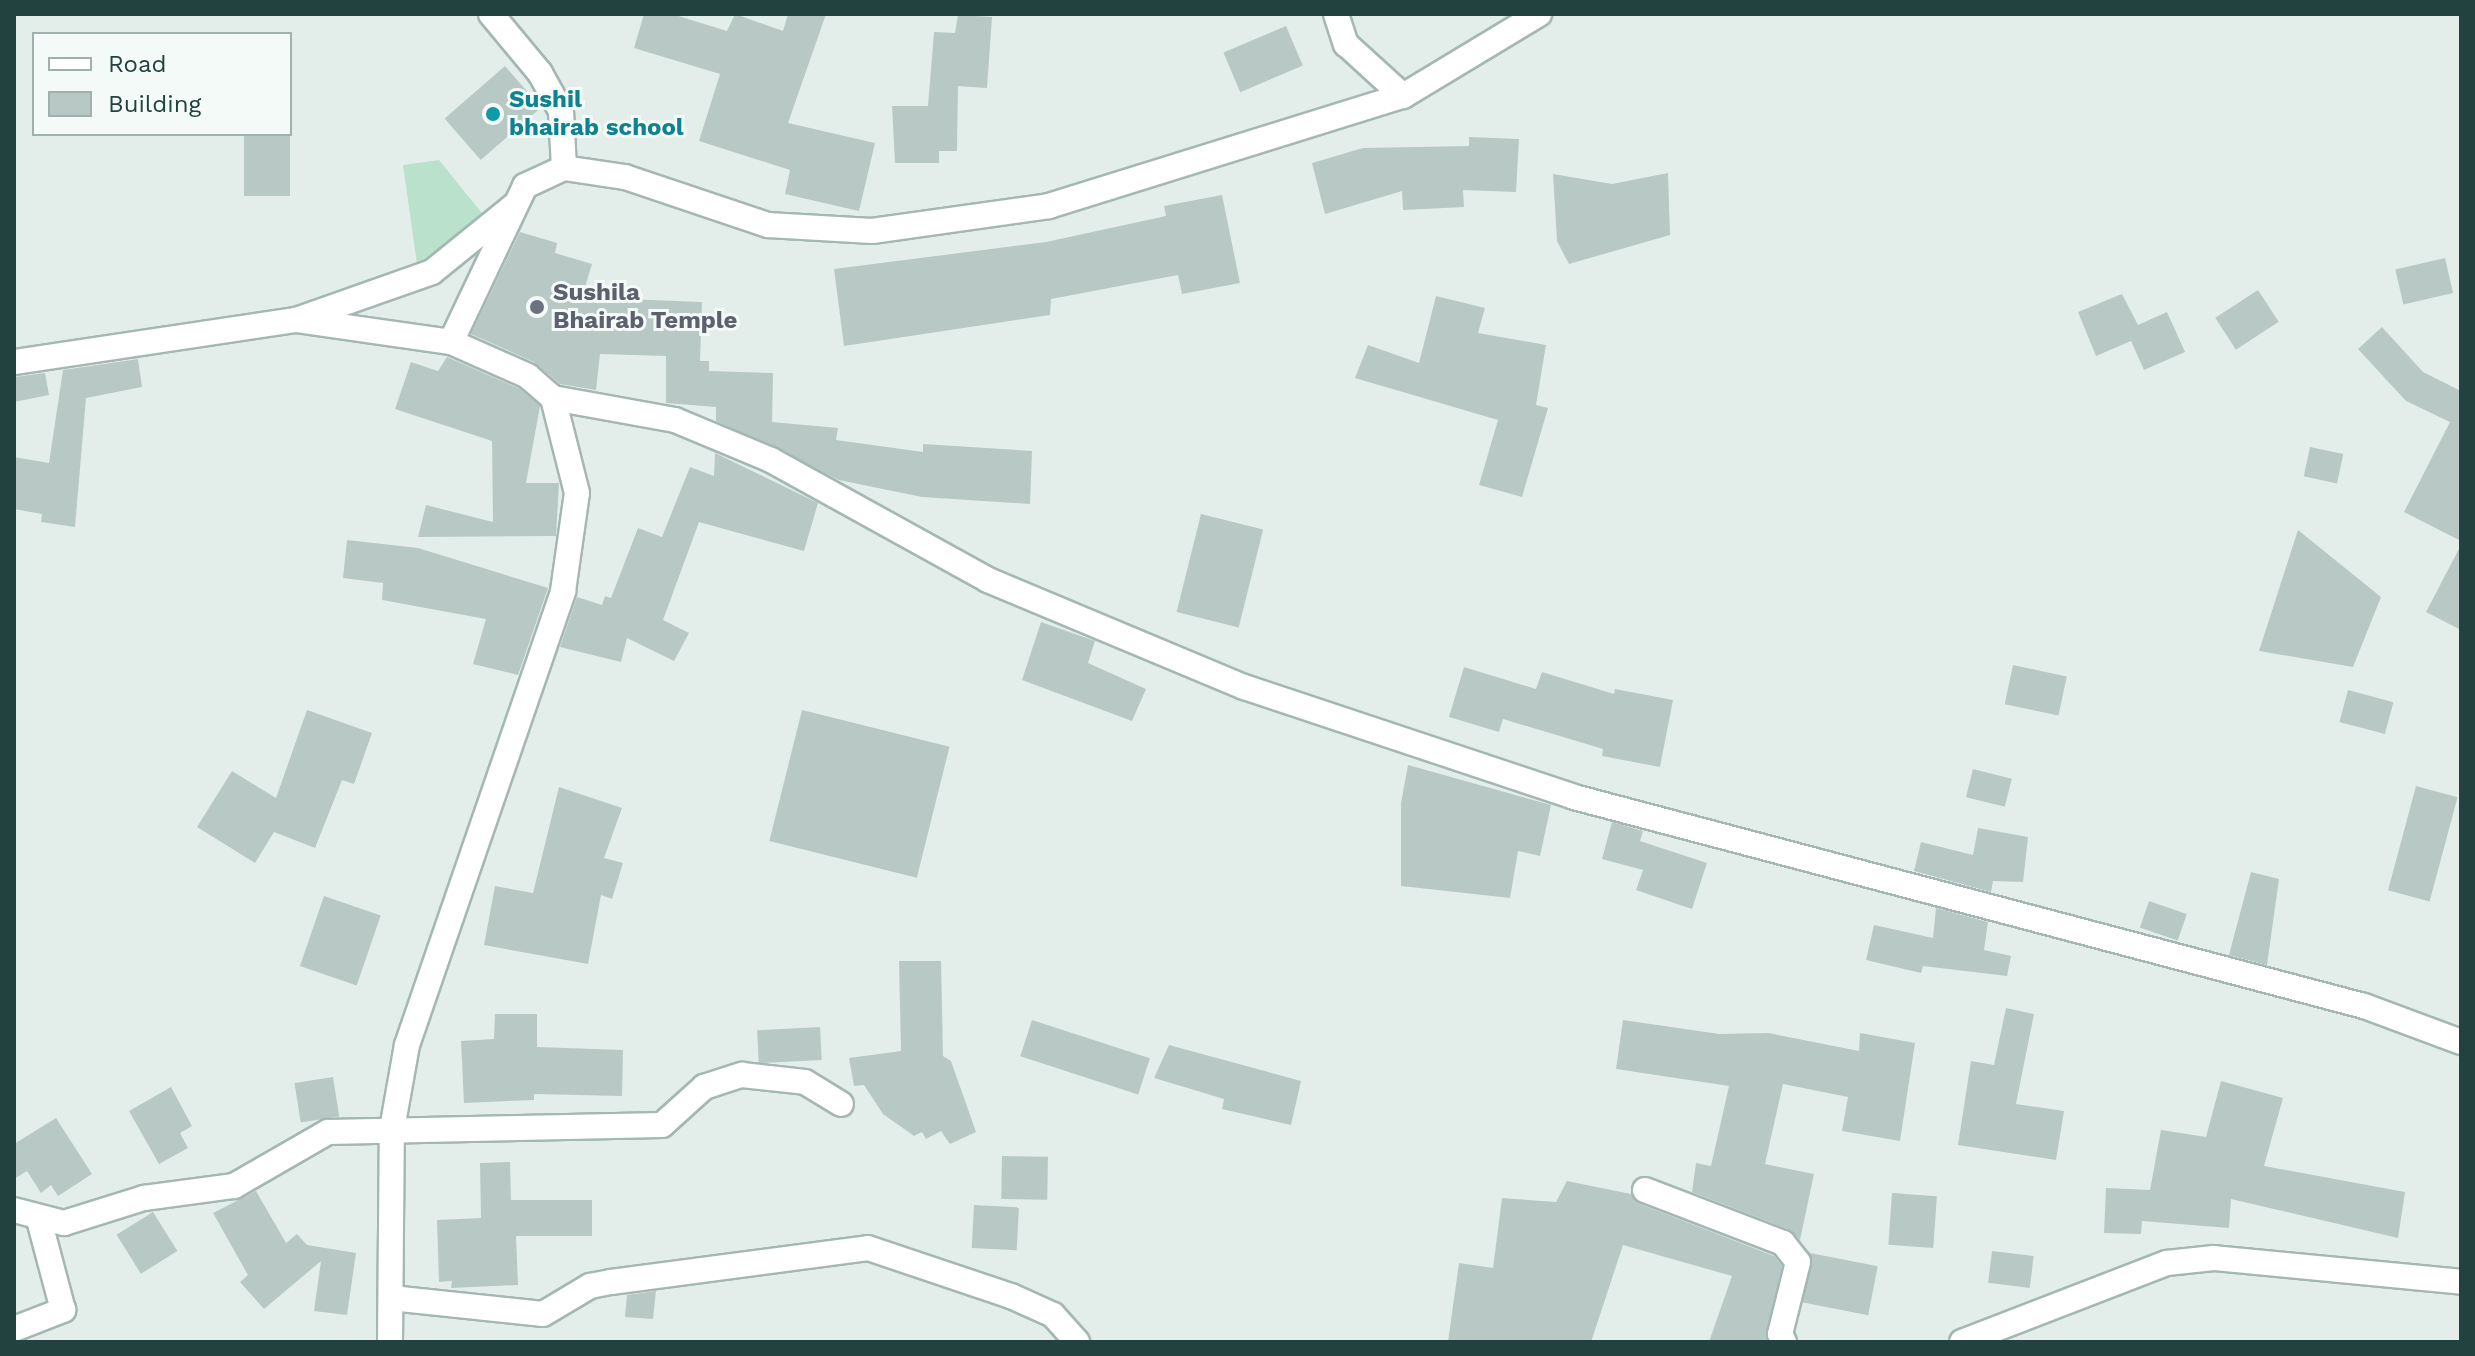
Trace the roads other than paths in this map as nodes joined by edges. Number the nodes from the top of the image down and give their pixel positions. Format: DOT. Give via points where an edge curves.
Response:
graph roads {
  1 [pos="491,14"];
  2 [pos="1336,14"];
  3 [pos="1539,14"];
  4 [pos="1403,96"];
  5 [pos="564,168"];
  6 [pos="516,204"];
  7 [pos="296,320"];
  8 [pos="451,342"];
  9 [pos="14,362"];
  10 [pos="553,398"];
  11 [pos="2461,1042"];
  12 [pos="841,1104"];
  13 [pos="392,1129"];
  14 [pos="1645,1190"];
  15 [pos="14,1210"];
  16 [pos="39,1220"];
  17 [pos="2461,1282"];
  18 [pos="391,1298"];
  19 [pos="14,1329"];
  20 [pos="390,1342"];
  21 [pos="1077,1342"];
  22 [pos="1784,1342"];
  23 [pos="1962,1342"];
  1 -- 5 [label="street" via="540,73 561,111"];
  2 -- 4 [label="street" via="1346,44"];
  3 -- 4 [label="street"];
  4 -- 5 [label="street" via="1049,206 872,231 768,225 625,177"];
  5 -- 6 [label="street" via="525,186"];
  6 -- 7 [label="street" via="432,272"];
  6 -- 8 [label="street"];
  7 -- 8 [label="street"];
  7 -- 9 [label="street"];
  8 -- 10 [label="street" via="528,376"];
  10 -- 11 [label="street" via="675,420 870,511 988,580 1244,687 1574,797 2364,1006"];
  10 -- 13 [label="street" via="577,493 563,591 407,1045"];
  12 -- 13 [label="street" via="805,1082 742,1075 704,1087 662,1125"];
  13 -- 16 [label="street" via="328,1132 234,1186 144,1198 64,1223"];
  13 -- 18 [label="street"];
  14 -- 22 [label="street" via="1783,1243 1798,1262 1780,1334"];
  15 -- 16 [label="street"];
  16 -- 19 [label="street" via="63,1310"];
  17 -- 23 [label="street" via="2214,1258 2167,1263"];
  18 -- 20 [label="street"];
  18 -- 21 [label="street" via="543,1314 611,1282 868,1248 1011,1296 1053,1315"];
}
